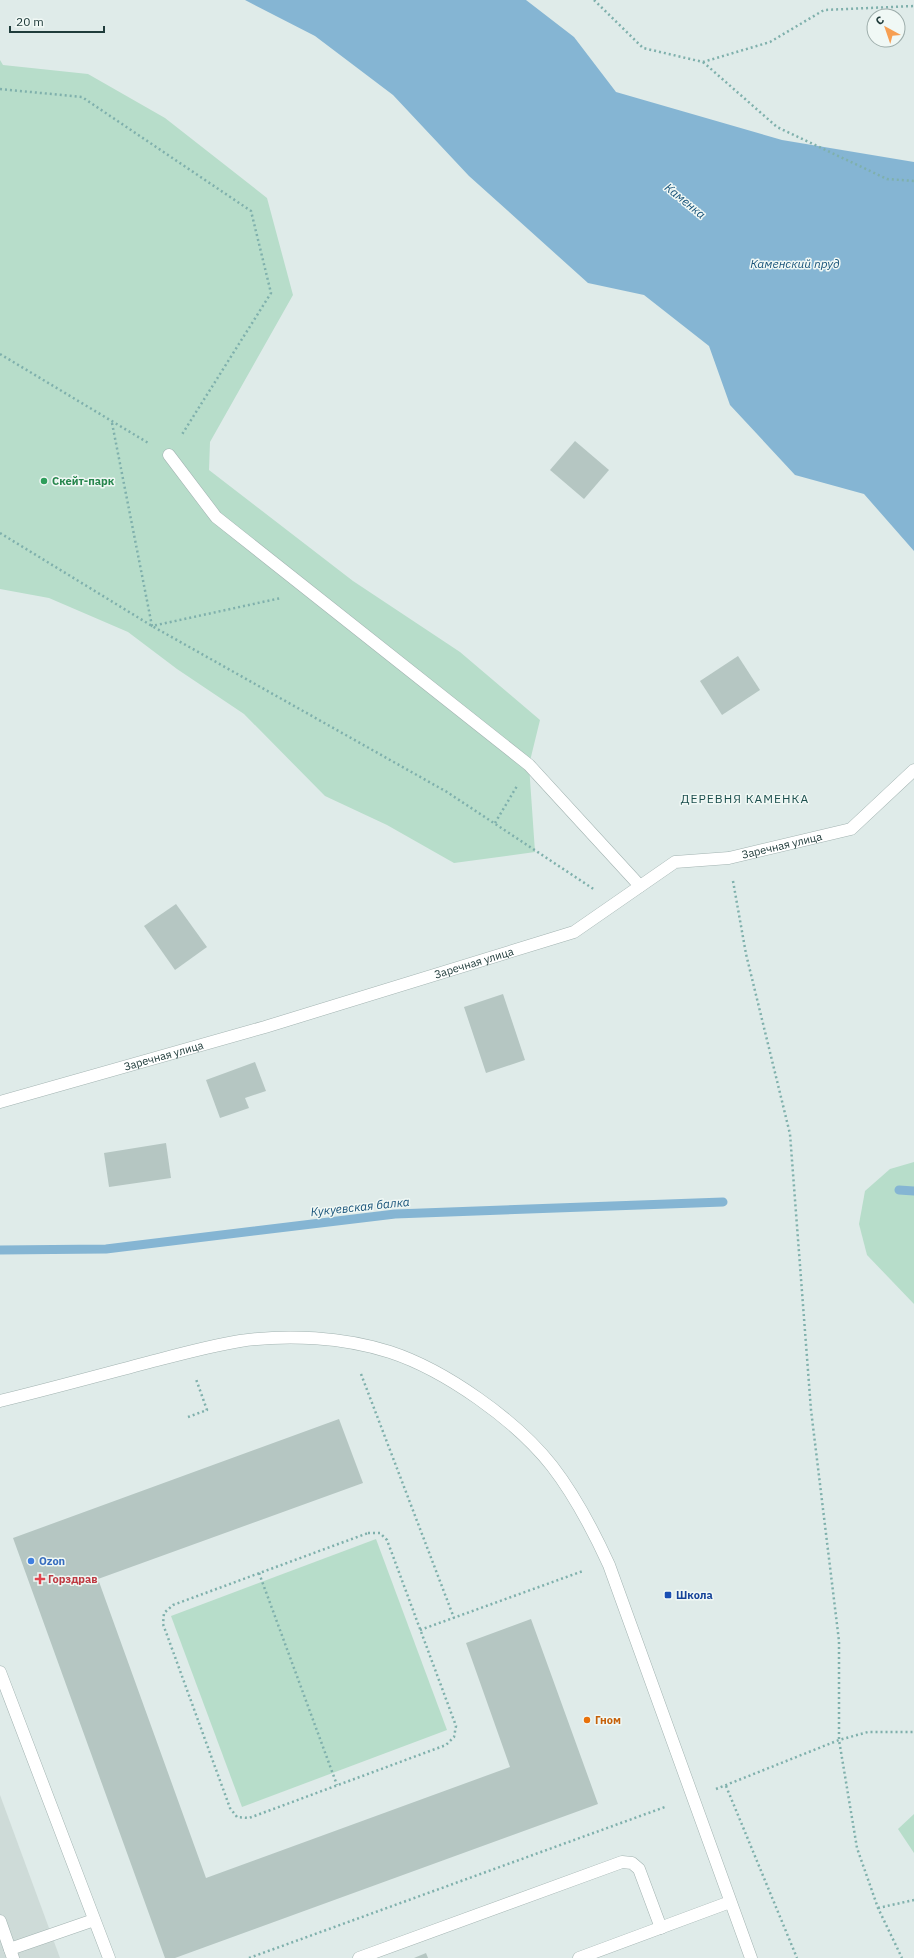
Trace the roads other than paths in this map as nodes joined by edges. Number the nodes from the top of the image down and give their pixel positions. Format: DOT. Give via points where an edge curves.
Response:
graph roads {
  1 [pos="169,455"];
  2 [pos="914,770"];
  3 [pos="640,886"];
  4 [pos="0,1102"];
  5 [pos="0,1401"];
  6 [pos="0,1672"];
  7 [pos="730,1902"];
  8 [pos="94,1920"];
  9 [pos="0,1921"];
  10 [pos="661,1928"];
  11 [pos="12,1953"];
  12 [pos="109,1958"];
  13 [pos="360,1958"];
  14 [pos="579,1958"];
  15 [pos="751,1958"];
  1 -- 3 [label="street" via="216,517 529,765"];
  2 -- 3 [label="street, Заречная улица" via="851,829 729,858 675,862"];
  3 -- 4 [label="street, Заречная улица" via="574,932 265,1027"];
  5 -- 7 [label="street" via="198,1350 240,1341 285,1338 343,1341 390,1352 433,1371 479,1398 518,1429 551,1465 593,1529 609,1566"];
  6 -- 8 [label="street"];
  7 -- 10 [label="street"];
  7 -- 15 [label="street"];
  8 -- 11 [label="street"];
  8 -- 12 [label="street"];
  9 -- 11 [label="street"];
  10 -- 13 [label="street" via="639,1869 632,1863 622,1862"];
  10 -- 14 [label="street"];
}
